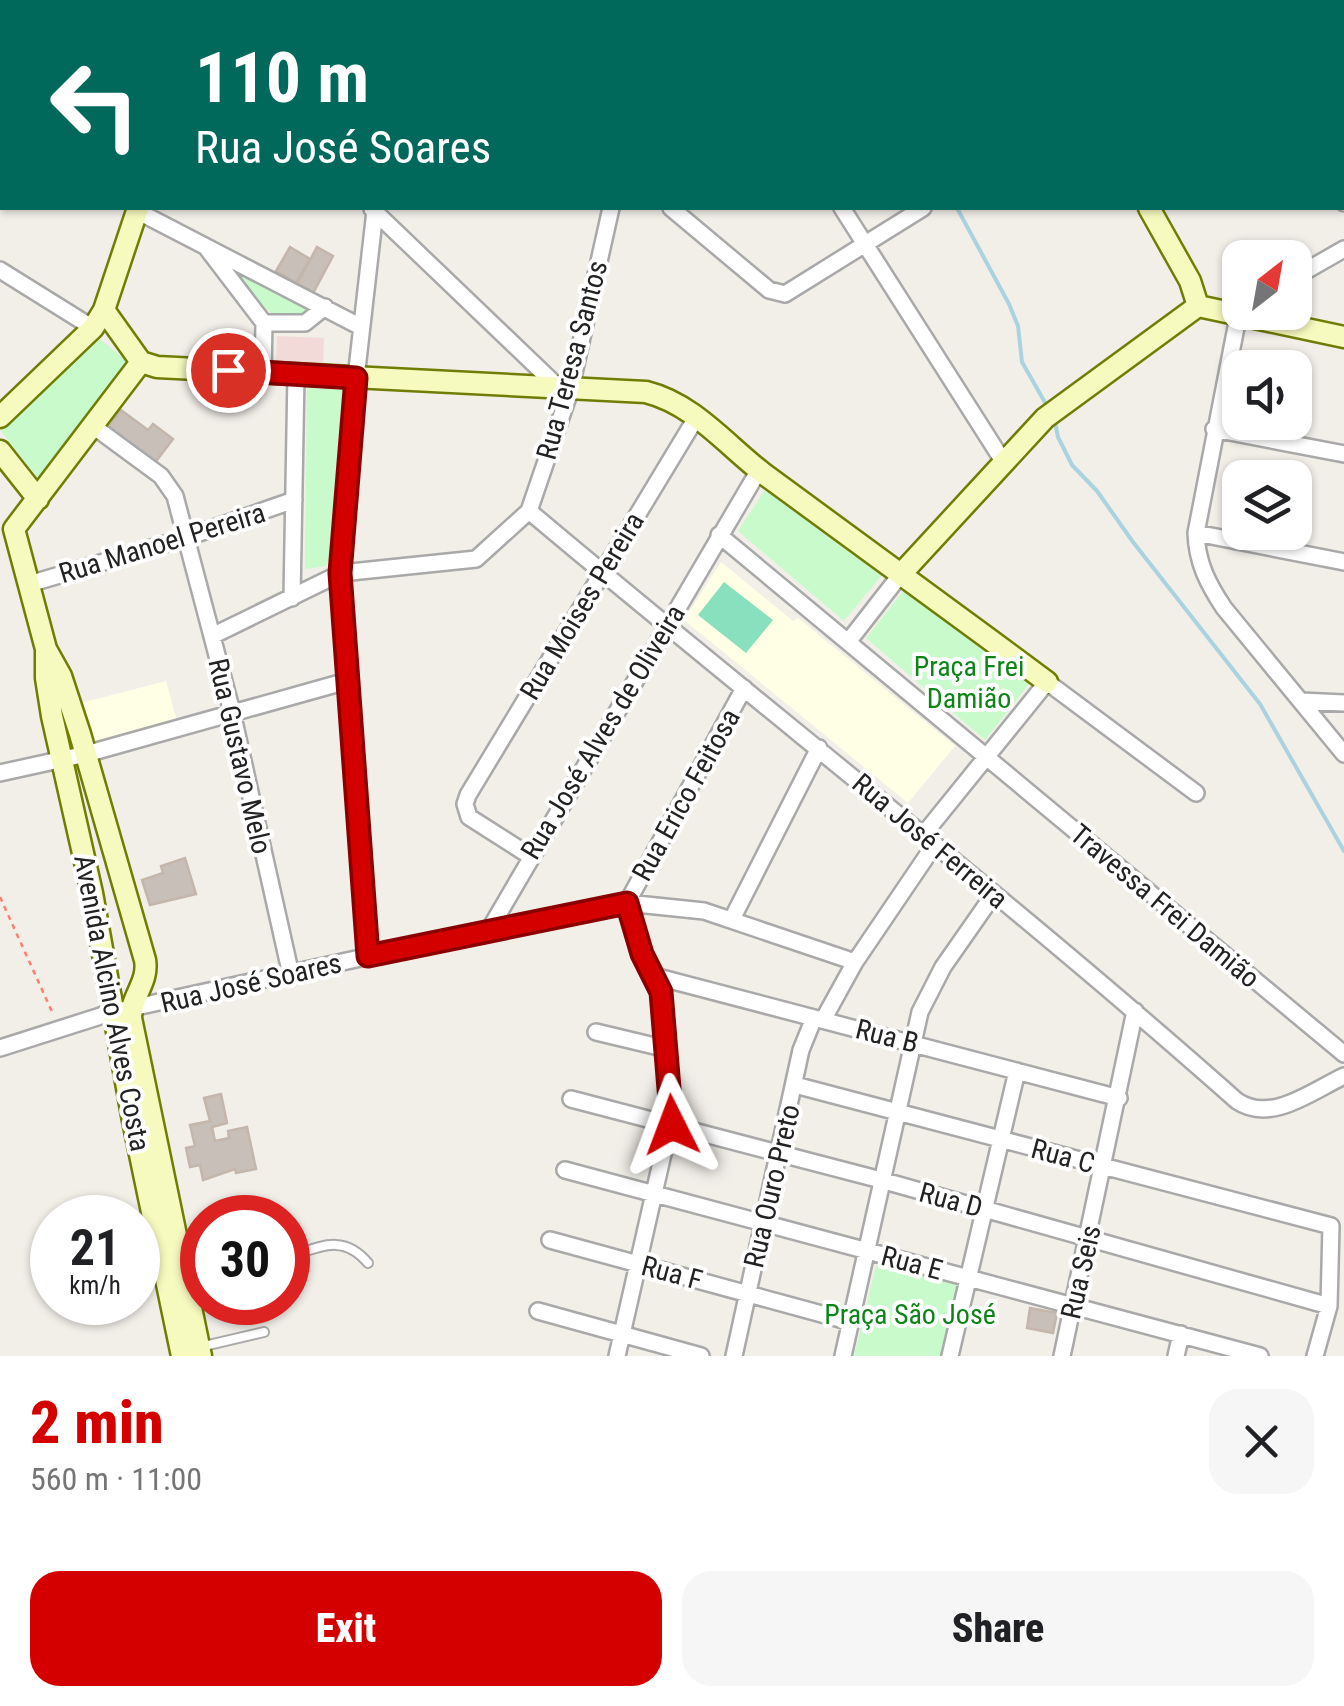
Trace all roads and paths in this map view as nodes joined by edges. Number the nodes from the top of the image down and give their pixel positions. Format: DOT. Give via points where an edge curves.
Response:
graph roads {
  1 [pos="137,210"];
  2 [pos="139,210"];
  3 [pos="373,210"];
  4 [pos="374,210"];
  5 [pos="610,210"];
  6 [pos="673,210"];
  7 [pos="843,210"];
  8 [pos="920,210"];
  9 [pos="1150,210"];
  10 [pos="204,244"];
  11 [pos="865,246"];
  12 [pos="1344,249"];
  13 [pos="1312,267"];
  14 [pos="0,270"];
  15 [pos="1198,306"];
  16 [pos="324,307"];
  17 [pos="1222,311"];
  18 [pos="99,319"];
  19 [pos="264,323"];
  20 [pos="362,327"];
  21 [pos="1237,330"];
  22 [pos="1311,330"];
  23 [pos="1344,337"];
  24 [pos="141,362"];
  25 [pos="263,372"];
  26 [pos="296,374"];
  27 [pos="356,378"];
  28 [pos="565,390"];
  29 [pos="0,417"];
  30 [pos="696,418"];
  31 [pos="93,426"];
  32 [pos="1214,429"];
  33 [pos="0,451"];
  34 [pos="1344,454"];
  35 [pos="1003,461"];
  36 [pos="759,470"];
  37 [pos="38,500"];
  38 [pos="294,500"];
  39 [pos="529,511"];
  40 [pos="1196,533"];
  41 [pos="719,535"];
  42 [pos="185,538"];
  43 [pos="1344,562"];
  44 [pos="340,573"];
  45 [pos="602,573"];
  46 [pos="901,574"];
  47 [pos="29,584"];
  48 [pos="292,598"];
  49 [pos="667,626"];
  50 [pos="212,636"];
  51 [pos="848,642"];
  52 [pos="46,649"];
  53 [pos="346,681"];
  54 [pos="1047,682"];
  55 [pos="744,688"];
  56 [pos="1301,701"];
  57 [pos="1344,703"];
  58 [pos="232,712"];
  59 [pos="819,748"];
  60 [pos="86,754"];
  61 [pos="1344,754"];
  62 [pos="986,758"];
  63 [pos="62,760"];
  64 [pos="0,773"];
  65 [pos="1196,794"];
  66 [pos="104,824"];
  67 [pos="79,831"];
  68 [pos="930,839"];
  69 [pos="530,856"];
  70 [pos="994,894"];
  71 [pos="0,898"];
  72 [pos="627,903"];
  73 [pos="732,919"];
  74 [pos="489,930"];
  75 [pos="368,956"];
  76 [pos="855,962"];
  77 [pos="290,975"];
  78 [pos="654,976"];
  79 [pos="122,1011"];
  80 [pos="1136,1011"];
  81 [pos="818,1019"];
  82 [pos="60,1028"];
  83 [pos="596,1032"];
  84 [pos="912,1042"];
  85 [pos="0,1048"];
  86 [pos="667,1049"];
  87 [pos="1344,1054"];
  88 [pos="1016,1071"];
  89 [pos="1344,1076"];
  90 [pos="795,1085"];
  91 [pos="1119,1098"];
  92 [pos="572,1100"];
  93 [pos="896,1112"];
  94 [pos="672,1125"];
  95 [pos="1000,1140"];
  96 [pos="779,1153"];
  97 [pos="1104,1167"];
  98 [pos="564,1170"];
  99 [pos="881,1180"];
  100 [pos="656,1196"];
  101 [pos="985,1209"];
  102 [pos="764,1224"];
  103 [pos="1337,1224"];
  104 [pos="1088,1237"];
  105 [pos="550,1240"];
  106 [pos="310,1251"];
  107 [pos="867,1251"];
  108 [pos="368,1263"];
  109 [pos="639,1264"];
  110 [pos="180,1265"];
  111 [pos="968,1278"];
  112 [pos="748,1294"];
  113 [pos="1073,1305"];
  114 [pos="1329,1306"];
  115 [pos="538,1311"];
  116 [pos="851,1322"];
  117 [pos="189,1325"];
  118 [pos="264,1332"];
  119 [pos="622,1334"];
  120 [pos="1182,1334"];
  121 [pos="191,1353"];
  122 [pos="617,1356"];
  123 [pos="701,1356"];
  124 [pos="734,1356"];
  125 [pos="843,1356"];
  126 [pos="950,1356"];
  127 [pos="1062,1356"];
  128 [pos="1176,1356"];
  129 [pos="1260,1356"];
  130 [pos="1315,1356"];
  1 -- 18 [label="street"];
  2 -- 10 [label="street"];
  3 -- 20 [label="street"];
  4 -- 28 [label="street"];
  5 -- 28 [label="street, Rua Teresa Santos"];
  6 -- 11 [label="street" via="768,290 785,294"];
  7 -- 11 [label="street"];
  8 -- 11 [label="street"];
  9 -- 15 [label="street"];
  10 -- 16 [label="street"];
  10 -- 19 [label="street"];
  11 -- 35 [label="street"];
  12 -- 13 [label="street"];
  14 -- 18 [label="street"];
  15 -- 17 [label="street"];
  15 -- 35 [label="street" via="1053,412"];
  16 -- 19 [label="street" via="305,323"];
  16 -- 20 [label="street"];
  18 -- 24 [label="street"];
  18 -- 29 [label="street"];
  19 -- 25 [label="street"];
  20 -- 27 [label="street"];
  21 -- 32 [label="street"];
  22 -- 23 [label="street"];
  24 -- 25 [label="street"];
  24 -- 31 [label="street"];
  25 -- 26 [label="street"];
  26 -- 27 [label="street"];
  26 -- 38 [label="street"];
  27 -- 28 [label="street"];
  27 -- 44 [label="street"];
  28 -- 30 [label="street" via="646,392"];
  28 -- 39 [label="street, Rua Teresa Santos"];
  30 -- 36 [label="street"];
  30 -- 45 [label="street, Rua Moises Pereira"];
  31 -- 37 [label="street"];
  31 -- 42 [label="street, Rua Gustavo Melo" via="167,482"];
  32 -- 34 [label="street"];
  32 -- 40 [label="street"];
  33 -- 37 [label="street"];
  35 -- 46 [label="street"];
  36 -- 41 [label="street"];
  36 -- 46 [label="street"];
  37 -- 47 [label="street, Avenida Alcino Alves Costa" via="14,529"];
  38 -- 42 [label="street, Rua Manoel Pereira"];
  38 -- 48 [label="street"];
  39 -- 44 [label="street" via="476,558"];
  39 -- 45 [label="street, Rua José Ferreira"];
  40 -- 43 [label="street"];
  40 -- 56 [label="street" via="1207,583"];
  41 -- 49 [label="street, Rua José Alves de Oliveira"];
  41 -- 51 [label="street"];
  42 -- 47 [label="street, Rua Manoel Pereira"];
  42 -- 50 [label="street, Rua Gustavo Melo"];
  44 -- 48 [label="street"];
  44 -- 53 [label="street"];
  45 -- 49 [label="street, Rua José Ferreira"];
  45 -- 69 [label="street, Rua Moises Pereira" via="465,804 468,816"];
  46 -- 51 [label="street"];
  46 -- 54 [label="street"];
  47 -- 52 [label="street, Avenida Alcino Alves Costa"];
  48 -- 50 [label="street"];
  49 -- 55 [label="street, Rua José Ferreira"];
  49 -- 69 [label="street, Rua José Alves de Oliveira"];
  50 -- 58 [label="street, Rua Gustavo Melo"];
  51 -- 62 [label="street"];
  52 -- 60 [label="street, Avenida Alcino Alves Costa"];
  52 -- 63 [label="street, Avenida Alcino Alves Costa"];
  53 -- 58 [label="street"];
  53 -- 75 [label="street"];
  54 -- 62 [label="street"];
  54 -- 65 [label="street"];
  55 -- 59 [label="street, Rua José Ferreira"];
  55 -- 72 [label="street, Rua Erico Feitosa"];
  56 -- 57 [label="street"];
  56 -- 61 [label="street"];
  58 -- 60 [label="street"];
  58 -- 77 [label="street, Rua Gustavo Melo"];
  59 -- 68 [label="street, Rua José Ferreira"];
  59 -- 73 [label="street"];
  60 -- 63 [label="street"];
  60 -- 66 [label="street, Avenida Alcino Alves Costa"];
  62 -- 68 [label="street"];
  62 -- 87 [label="street, Travessa Frei Damião"];
  63 -- 64 [label="street"];
  63 -- 67 [label="street, Avenida Alcino Alves Costa"];
  66 -- 67 [label="street"];
  66 -- 79 [label="street, Avenida Alcino Alves Costa" via="146,967 145,980"];
  67 -- 79 [label="street, Avenida Alcino Alves Costa"];
  68 -- 70 [label="street, Rua José Ferreira"];
  68 -- 76 [label="street, Rua Ouro Preto"];
  69 -- 74 [label="street, Rua José Alves de Oliveira"];
  70 -- 80 [label="street, Rua José Ferreira"];
  70 -- 84 [label="street" via="933,983"];
  71 -- 82 [label="path"];
  72 -- 73 [label="street, Rua José Soares"];
  72 -- 74 [label="street, Rua José Soares"];
  72 -- 78 [label="street"];
  73 -- 76 [label="street, Rua José Soares"];
  74 -- 75 [label="street, Rua José Soares"];
  75 -- 77 [label="street, Rua José Soares"];
  76 -- 81 [label="street, Rua Ouro Preto"];
  77 -- 79 [label="street, Rua José Soares"];
  78 -- 81 [label="street, Rua B"];
  78 -- 86 [label="street"];
  79 -- 82 [label="street, Rua José Soares"];
  79 -- 110 [label="street, Avenida Alcino Alves Costa" via="146,1142"];
  80 -- 89 [label="street, Rua José Ferreira" via="1254,1110 1273,1110"];
  80 -- 91 [label="street, Rua Seis"];
  81 -- 84 [label="street, Rua B"];
  81 -- 90 [label="street, Rua Ouro Preto" via="804,1038"];
  82 -- 85 [label="street, Rua José Soares"];
  83 -- 86 [label="street"];
  84 -- 88 [label="street, Rua B"];
  84 -- 93 [label="street"];
  86 -- 94 [label="street"];
  88 -- 91 [label="street, Rua B"];
  88 -- 95 [label="street"];
  90 -- 93 [label="street, Rua C"];
  90 -- 96 [label="street, Rua Ouro Preto"];
  91 -- 97 [label="street, Rua Seis"];
  92 -- 94 [label="street, Rua D"];
  93 -- 95 [label="street, Rua C"];
  93 -- 99 [label="street"];
  94 -- 96 [label="street, Rua D"];
  94 -- 100 [label="street"];
  95 -- 97 [label="street, Rua C"];
  95 -- 101 [label="street"];
  96 -- 99 [label="street, Rua D"];
  96 -- 102 [label="street, Rua Ouro Preto"];
  97 -- 103 [label="street, Rua C"];
  97 -- 104 [label="street, Rua Seis"];
  98 -- 100 [label="street, Rua E"];
  99 -- 101 [label="street, Rua D"];
  99 -- 107 [label="street"];
  100 -- 102 [label="street, Rua E"];
  100 -- 109 [label="street"];
  101 -- 104 [label="street, Rua D"];
  101 -- 111 [label="street"];
  102 -- 107 [label="street, Rua E"];
  102 -- 112 [label="street, Rua Ouro Preto"];
  103 -- 114 [label="street"];
  104 -- 113 [label="street, Rua Seis"];
  104 -- 114 [label="street, Rua D"];
  105 -- 109 [label="street, Rua F"];
  106 -- 108 [label="lane" via="336,1244 353,1248"];
  107 -- 111 [label="street, Rua E"];
  107 -- 116 [label="street"];
  109 -- 112 [label="street, Rua F"];
  109 -- 119 [label="street"];
  111 -- 113 [label="street, Rua E"];
  111 -- 126 [label="street"];
  112 -- 116 [label="street, Rua F"];
  112 -- 124 [label="street, Rua Ouro Preto"];
  113 -- 120 [label="street, Rua E"];
  113 -- 127 [label="street, Rua Seis"];
  114 -- 130 [label="street"];
  115 -- 119 [label="street"];
  116 -- 125 [label="street"];
  117 -- 121 [label="street, Avenida Alcino Alves Costa"];
  118 -- 121 [label="lane"];
  119 -- 122 [label="street"];
  119 -- 123 [label="street"];
  120 -- 128 [label="street"];
  120 -- 129 [label="street, Rua E"];
}
